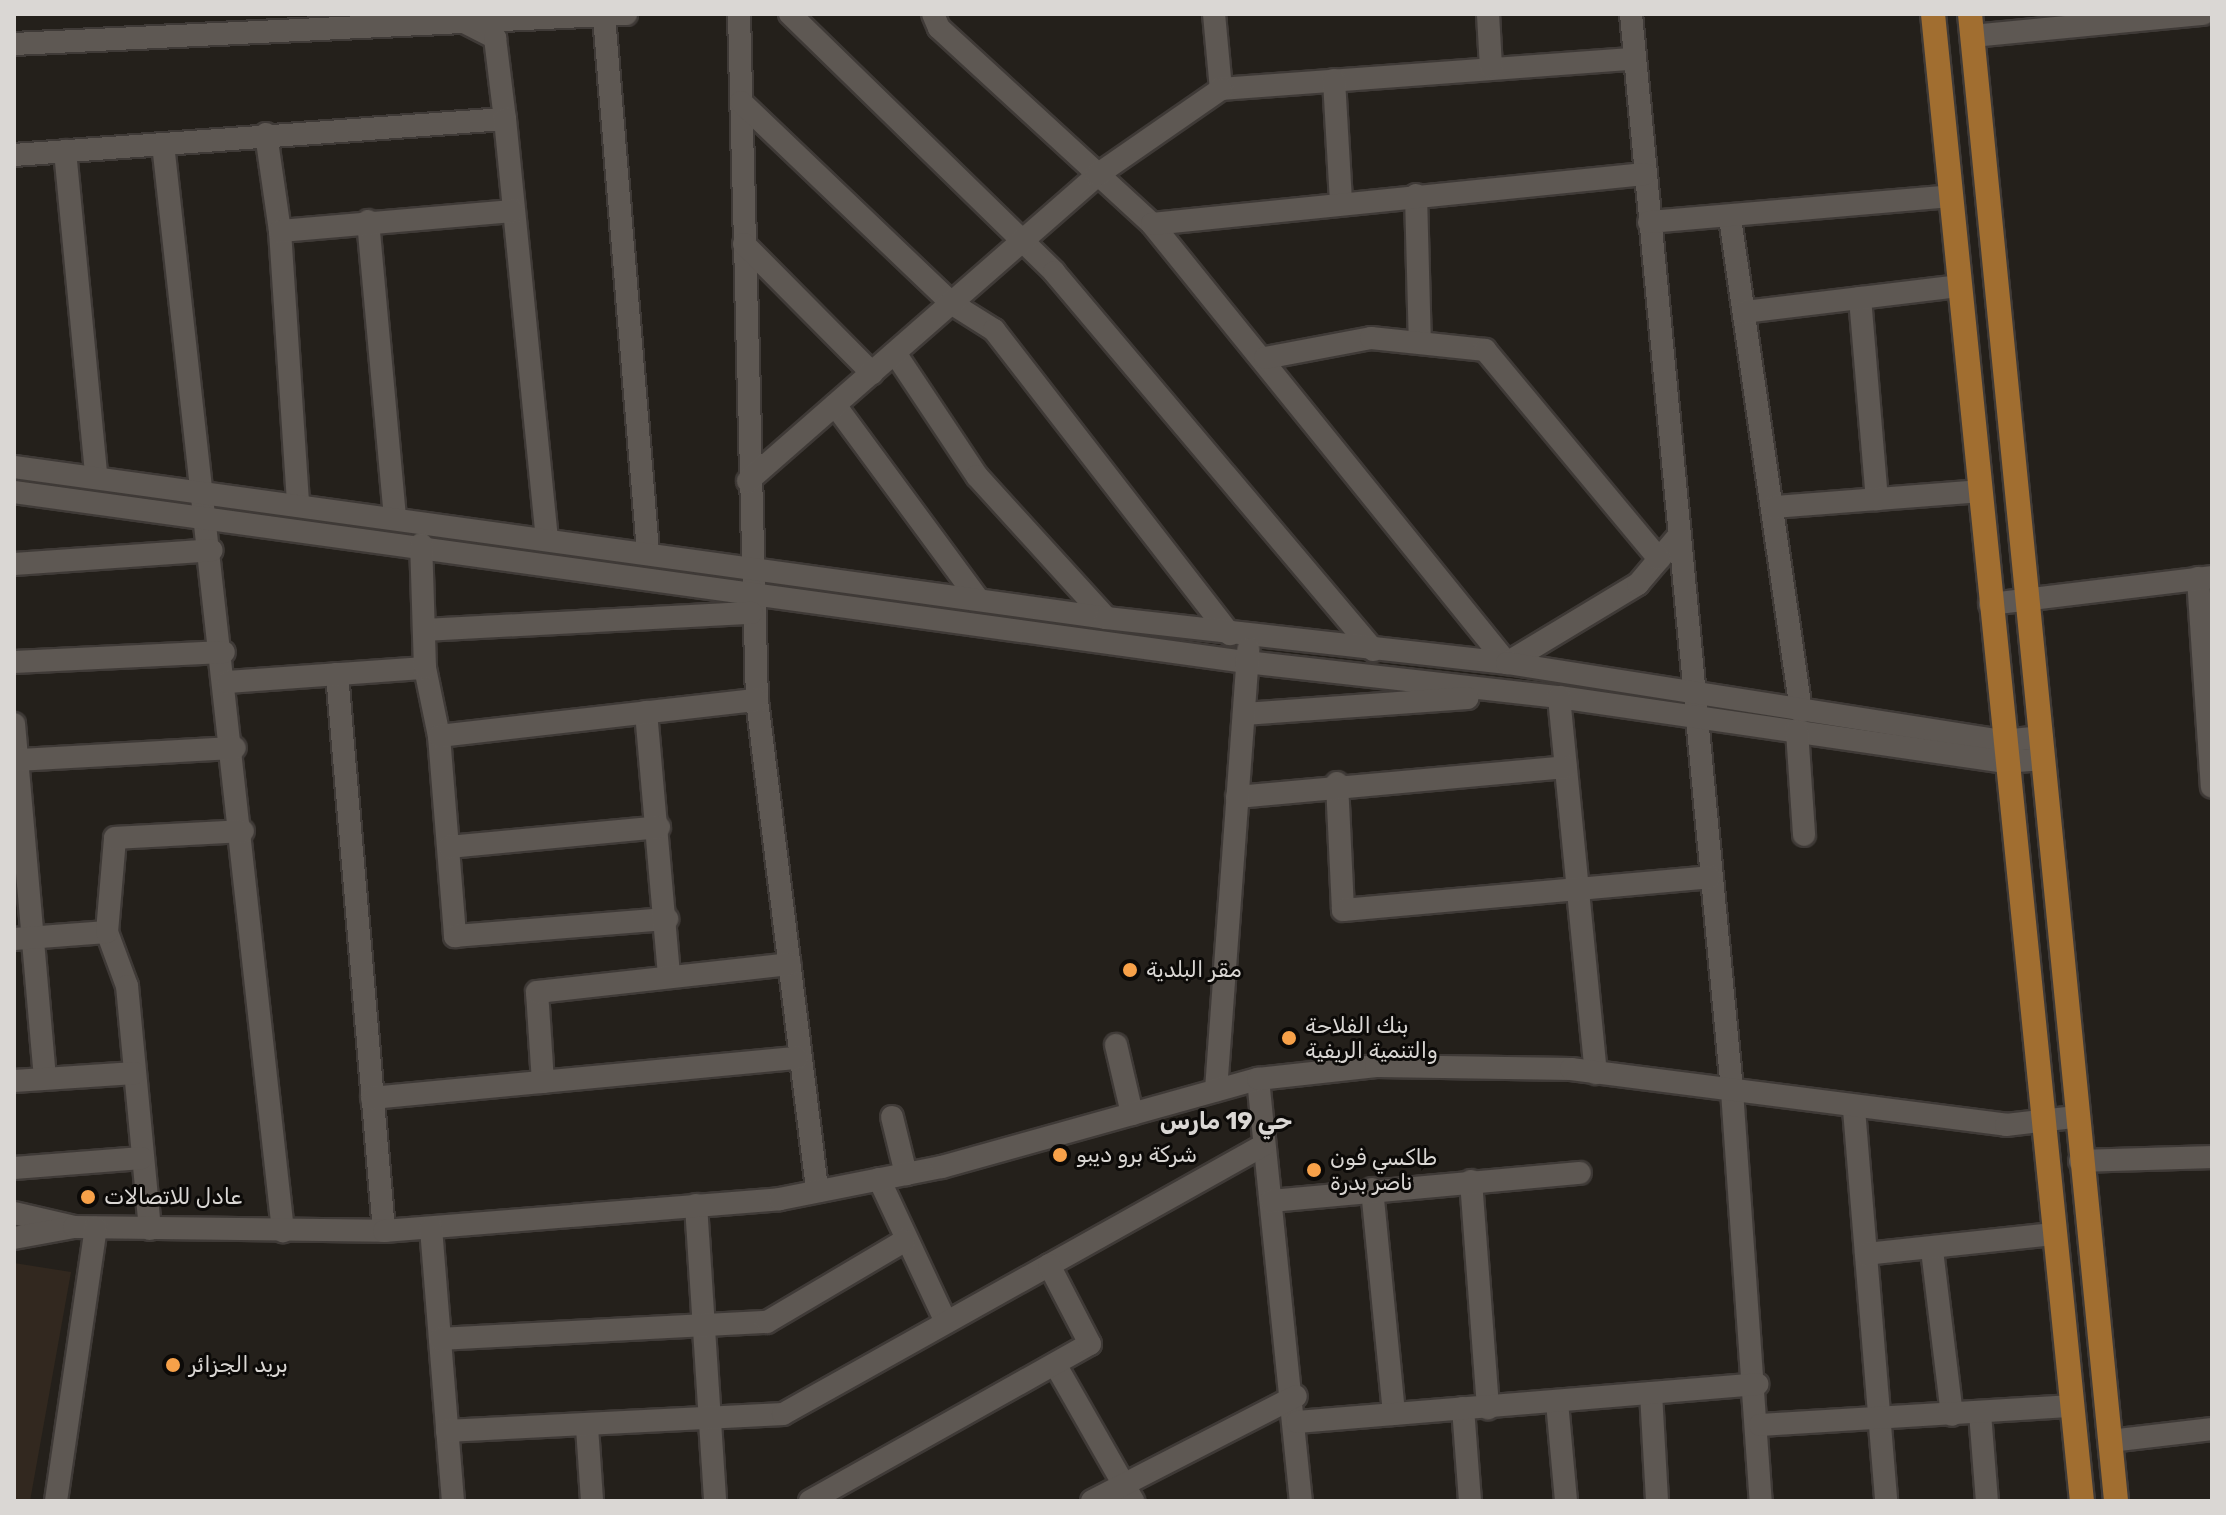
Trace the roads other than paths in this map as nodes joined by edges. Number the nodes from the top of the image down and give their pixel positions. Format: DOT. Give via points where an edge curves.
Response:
graph roads {
  1 [pos="739,14"];
  2 [pos="790,14"];
  3 [pos="933,14"];
  4 [pos="1214,14"];
  5 [pos="1488,14"];
  6 [pos="1631,14"];
  7 [pos="1933,14"];
  8 [pos="2203,14"];
  9 [pos="615,15"];
  10 [pos="465,18"];
  11 [pos="338,21"];
  12 [pos="1972,25"];
  13 [pos="14,44"];
  14 [pos="1634,59"];
  15 [pos="1491,67"];
  16 [pos="1334,80"];
  17 [pos="1221,89"];
  18 [pos="741,102"];
  19 [pos="505,119"];
  20 [pos="266,134"];
  21 [pos="163,144"];
  22 [pos="65,151"];
  23 [pos="14,155"];
  24 [pos="1644,174"];
  25 [pos="1097,175"];
  26 [pos="1416,195"];
  27 [pos="1951,196"];
  28 [pos="1341,202"];
  29 [pos="513,211"];
  30 [pos="1730,218"];
  31 [pos="368,221"];
  32 [pos="1649,222"];
  33 [pos="1152,224"];
  34 [pos="280,231"];
  35 [pos="1020,242"];
  36 [pos="744,244"];
  37 [pos="1959,286"];
  38 [pos="1860,298"];
  39 [pos="951,303"];
  40 [pos="1744,312"];
  41 [pos="1420,343"];
  42 [pos="895,353"];
  43 [pos="1265,358"];
  44 [pos="872,373"];
  45 [pos="835,405"];
  46 [pos="14,467"];
  47 [pos="96,473"];
  48 [pos="748,481"];
  49 [pos="203,488"];
  50 [pos="1980,491"];
  51 [pos="14,492"];
  52 [pos="1877,499"];
  53 [pos="298,504"];
  54 [pos="1774,507"];
  55 [pos="208,516"];
  56 [pos="395,518"];
  57 [pos="547,539"];
  58 [pos="1676,539"];
  59 [pos="421,544"];
  60 [pos="212,550"];
  61 [pos="648,551"];
  62 [pos="1659,559"];
  63 [pos="14,564"];
  64 [pos="751,565"];
  65 [pos="2205,578"];
  66 [pos="2029,598"];
  67 [pos="978,599"];
  68 [pos="752,602"];
  69 [pos="1990,604"];
  70 [pos="1106,618"];
  71 [pos="424,630"];
  72 [pos="1239,635"];
  73 [pos="1374,650"];
  74 [pos="224,652"];
  75 [pos="14,662"];
  76 [pos="1246,662"];
  77 [pos="1507,663"];
  78 [pos="425,668"];
  79 [pos="337,674"];
  80 [pos="228,682"];
  81 [pos="1689,692"];
  82 [pos="1521,694"];
  83 [pos="1559,697"];
  84 [pos="757,700"];
  85 [pos="646,712"];
  86 [pos="1244,714"];
  87 [pos="1691,715"];
  88 [pos="1799,722"];
  89 [pos="14,724"];
  90 [pos="439,736"];
  91 [pos="235,748"];
  92 [pos="2043,748"];
  93 [pos="2004,751"];
  94 [pos="18,760"];
  95 [pos="1566,767"];
  96 [pos="1337,783"];
  97 [pos="2212,787"];
  98 [pos="1237,797"];
  99 [pos="659,827"];
  100 [pos="243,831"];
  101 [pos="1804,835"];
  102 [pos="449,847"];
  103 [pos="1710,877"];
  104 [pos="1578,893"];
  105 [pos="667,919"];
  106 [pos="107,932"];
  107 [pos="23,939"];
  108 [pos="789,964"];
  109 [pos="669,976"];
  110 [pos="1116,1045"];
  111 [pos="797,1058"];
  112 [pos="135,1073"];
  113 [pos="1596,1073"];
  114 [pos="45,1078"];
  115 [pos="1258,1079"];
  116 [pos="14,1081"];
  117 [pos="543,1082"];
  118 [pos="1216,1090"];
  119 [pos="1732,1091"];
  120 [pos="372,1098"];
  121 [pos="1854,1109"];
  122 [pos="1132,1114"];
  123 [pos="892,1117"];
  124 [pos="2074,1117"];
  125 [pos="2042,1121"];
  126 [pos="1264,1145"];
  127 [pos="2212,1157"];
  128 [pos="142,1158"];
  129 [pos="2080,1161"];
  130 [pos="14,1168"];
  131 [pos="1580,1173"];
  132 [pos="906,1174"];
  133 [pos="879,1179"];
  134 [pos="1471,1181"];
  135 [pos="1372,1189"];
  136 [pos="817,1191"];
  137 [pos="1271,1201"];
  138 [pos="696,1205"];
  139 [pos="14,1213"];
  140 [pos="85,1228"];
  141 [pos="431,1228"];
  142 [pos="150,1229"];
  143 [pos="283,1231"];
  144 [pos="384,1231"];
  145 [pos="2054,1234"];
  146 [pos="14,1238"];
  147 [pos="904,1241"];
  148 [pos="1932,1250"];
  149 [pos="1866,1254"];
  150 [pos="1049,1265"];
  151 [pos="706,1322"];
  152 [pos="946,1322"];
  153 [pos="440,1339"];
  154 [pos="1055,1364"];
  155 [pos="1757,1384"];
  156 [pos="1651,1393"];
  157 [pos="1296,1396"];
  158 [pos="1557,1402"];
  159 [pos="2072,1406"];
  160 [pos="1463,1408"];
  161 [pos="1488,1408"];
  162 [pos="1980,1413"];
  163 [pos="1394,1414"];
  164 [pos="1952,1415"];
  165 [pos="711,1419"];
  166 [pos="1880,1420"];
  167 [pos="1297,1422"];
  168 [pos="1760,1425"];
  169 [pos="587,1427"];
  170 [pos="2212,1429"];
  171 [pos="447,1431"];
  172 [pos="2110,1441"];
  173 [pos="1128,1492"];
  174 [pos="56,1501"];
  175 [pos="453,1501"];
  176 [pos="592,1501"];
  177 [pos="715,1501"];
  178 [pos="810,1501"];
  179 [pos="1092,1501"];
  180 [pos="1301,1501"];
  181 [pos="1470,1501"];
  182 [pos="1566,1501"];
  183 [pos="1657,1501"];
  184 [pos="1761,1501"];
  185 [pos="1886,1501"];
  186 [pos="1987,1501"];
  187 [pos="2082,1501"];
  188 [pos="2116,1501"];
  1 -- 18 [label="street"];
  2 -- 35 [label="street"];
  3 -- 25 [label="street" via="939,28"];
  4 -- 17 [label="street"];
  5 -- 15 [label="street"];
  6 -- 14 [label="street"];
  7 -- 27 [label="main road"];
  8 -- 12 [label="street"];
  9 -- 10 [label="street"];
  9 -- 61 [label="street"];
  10 -- 11 [label="street"];
  10 -- 19 [label="street" via="495,38"];
  11 -- 13 [label="street"];
  12 -- 66 [label="main road"];
  14 -- 15 [label="street"];
  14 -- 24 [label="street"];
  15 -- 16 [label="street"];
  16 -- 17 [label="street"];
  16 -- 28 [label="street"];
  17 -- 25 [label="street"];
  18 -- 36 [label="street"];
  18 -- 39 [label="street"];
  19 -- 20 [label="street"];
  19 -- 29 [label="street"];
  20 -- 21 [label="street"];
  20 -- 34 [label="street"];
  21 -- 22 [label="street"];
  21 -- 49 [label="street"];
  22 -- 23 [label="street"];
  22 -- 47 [label="street"];
  24 -- 26 [label="street"];
  24 -- 32 [label="street"];
  25 -- 33 [label="street"];
  25 -- 35 [label="street"];
  26 -- 28 [label="street"];
  26 -- 41 [label="street"];
  27 -- 30 [label="street"];
  27 -- 37 [label="main road"];
  28 -- 33 [label="street"];
  29 -- 31 [label="street"];
  29 -- 57 [label="street"];
  30 -- 32 [label="street"];
  30 -- 40 [label="street"];
  31 -- 34 [label="street"];
  31 -- 56 [label="street"];
  32 -- 58 [label="street"];
  33 -- 43 [label="street"];
  34 -- 53 [label="street"];
  35 -- 39 [label="street"];
  35 -- 73 [label="street" via="1054,272"];
  36 -- 44 [label="street"];
  36 -- 48 [label="street"];
  37 -- 38 [label="street"];
  37 -- 50 [label="main road"];
  38 -- 40 [label="street"];
  38 -- 52 [label="street"];
  39 -- 42 [label="street"];
  39 -- 72 [label="street" via="994,330"];
  40 -- 54 [label="street"];
  41 -- 43 [label="street" via="1371,338"];
  41 -- 62 [label="street" via="1485,350"];
  42 -- 44 [label="street"];
  42 -- 70 [label="street" via="977,476"];
  43 -- 77 [label="street"];
  44 -- 45 [label="street"];
  45 -- 48 [label="street"];
  45 -- 67 [label="street"];
  46 -- 47 [label="street"];
  47 -- 49 [label="street"];
  48 -- 64 [label="street"];
  49 -- 53 [label="street"];
  49 -- 55 [label="street"];
  50 -- 52 [label="street"];
  50 -- 69 [label="main road"];
  51 -- 55 [label="street"];
  52 -- 54 [label="street"];
  53 -- 56 [label="street"];
  54 -- 88 [label="street"];
  55 -- 59 [label="street"];
  55 -- 60 [label="street"];
  56 -- 57 [label="street"];
  57 -- 61 [label="street"];
  58 -- 62 [label="street"];
  58 -- 81 [label="street"];
  59 -- 68 [label="street"];
  59 -- 71 [label="street"];
  60 -- 63 [label="street"];
  60 -- 74 [label="street"];
  61 -- 64 [label="street"];
  62 -- 77 [label="street" via="1638,584"];
  64 -- 67 [label="street"];
  64 -- 68 [label="street"];
  65 -- 66 [label="street"];
  65 -- 97 [label="street"];
  66 -- 69 [label="street"];
  66 -- 92 [label="main road"];
  67 -- 70 [label="street"];
  68 -- 71 [label="street"];
  68 -- 76 [label="street"];
  68 -- 84 [label="street"];
  69 -- 93 [label="main road"];
  70 -- 72 [label="street"];
  71 -- 78 [label="street"];
  72 -- 73 [label="street"];
  72 -- 76 [label="street"];
  73 -- 77 [label="street"];
  74 -- 75 [label="street"];
  74 -- 80 [label="street"];
  76 -- 82 [label="street"];
  76 -- 86 [label="street"];
  77 -- 81 [label="street"];
  78 -- 79 [label="street"];
  78 -- 90 [label="street"];
  79 -- 80 [label="street"];
  79 -- 120 [label="street"];
  80 -- 91 [label="street"];
  81 -- 87 [label="street"];
  81 -- 88 [label="street"];
  82 -- 83 [label="street"];
  82 -- 86 [label="street"];
  83 -- 87 [label="street"];
  83 -- 95 [label="street"];
  84 -- 85 [label="street"];
  84 -- 108 [label="street"];
  85 -- 90 [label="street"];
  85 -- 99 [label="street"];
  86 -- 98 [label="street"];
  87 -- 88 [label="street"];
  87 -- 103 [label="street"];
  88 -- 93 [label="street"];
  88 -- 101 [label="street"];
  89 -- 94 [label="street"];
  90 -- 102 [label="street"];
  91 -- 94 [label="street"];
  91 -- 100 [label="street"];
  92 -- 93 [label="street"];
  92 -- 124 [label="main road"];
  93 -- 125 [label="main road"];
  94 -- 107 [label="street"];
  95 -- 96 [label="street"];
  95 -- 104 [label="street"];
  96 -- 98 [label="street"];
  96 -- 104 [label="street" via="1343,910"];
  98 -- 118 [label="street"];
  99 -- 102 [label="street"];
  99 -- 105 [label="street"];
  100 -- 106 [label="street" via="115,838"];
  100 -- 143 [label="street"];
  102 -- 105 [label="street" via="455,936"];
  103 -- 104 [label="street"];
  103 -- 119 [label="street"];
  104 -- 113 [label="street"];
  105 -- 109 [label="street"];
  106 -- 107 [label="street"];
  106 -- 112 [label="street" via="127,986"];
  107 -- 114 [label="street"];
  108 -- 109 [label="street"];
  108 -- 111 [label="street"];
  109 -- 117 [label="street" via="537,992"];
  110 -- 122 [label="street"];
  111 -- 117 [label="street"];
  111 -- 136 [label="street"];
  112 -- 114 [label="street"];
  112 -- 128 [label="street"];
  113 -- 115 [label="street" via="1376,1066"];
  113 -- 119 [label="street"];
  114 -- 116 [label="street"];
  115 -- 118 [label="street"];
  115 -- 126 [label="street"];
  117 -- 120 [label="street"];
  118 -- 122 [label="street"];
  119 -- 121 [label="street"];
  119 -- 155 [label="street"];
  120 -- 144 [label="street"];
  121 -- 125 [label="street" via="2006,1125"];
  121 -- 149 [label="street"];
  122 -- 132 [label="street"];
  123 -- 132 [label="street"];
  124 -- 125 [label="street"];
  124 -- 129 [label="main road"];
  125 -- 145 [label="main road"];
  126 -- 137 [label="street"];
  126 -- 150 [label="street"];
  127 -- 129 [label="street"];
  128 -- 130 [label="street"];
  128 -- 142 [label="street"];
  129 -- 172 [label="main road"];
  131 -- 134 [label="street"];
  132 -- 133 [label="street"];
  133 -- 136 [label="street"];
  133 -- 147 [label="street"];
  134 -- 135 [label="street"];
  134 -- 161 [label="street"];
  135 -- 137 [label="street"];
  135 -- 163 [label="street"];
  136 -- 138 [label="street"];
  137 -- 157 [label="street"];
  138 -- 141 [label="street"];
  138 -- 151 [label="street"];
  139 -- 140 [label="street"];
  140 -- 142 [label="street"];
  140 -- 146 [label="street"];
  140 -- 174 [label="street"];
  141 -- 144 [label="street"];
  141 -- 153 [label="street"];
  142 -- 143 [label="street"];
  143 -- 144 [label="street"];
  145 -- 148 [label="street"];
  145 -- 159 [label="main road"];
  147 -- 151 [label="street" via="767,1322"];
  147 -- 152 [label="street"];
  148 -- 149 [label="street"];
  148 -- 164 [label="street"];
  149 -- 166 [label="street"];
  150 -- 152 [label="street"];
  150 -- 154 [label="street" via="1090,1344"];
  151 -- 153 [label="street"];
  151 -- 165 [label="street"];
  152 -- 165 [label="street" via="783,1414"];
  153 -- 171 [label="street"];
  154 -- 173 [label="street"];
  154 -- 178 [label="street"];
  155 -- 156 [label="street"];
  155 -- 168 [label="street"];
  156 -- 158 [label="street"];
  156 -- 183 [label="street"];
  157 -- 167 [label="street"];
  157 -- 173 [label="street"];
  158 -- 161 [label="street"];
  158 -- 182 [label="street"];
  159 -- 162 [label="street"];
  159 -- 187 [label="main road"];
  160 -- 161 [label="street"];
  160 -- 163 [label="street"];
  160 -- 181 [label="street"];
  162 -- 164 [label="street"];
  162 -- 186 [label="street"];
  163 -- 167 [label="street"];
  164 -- 166 [label="street"];
  165 -- 169 [label="street"];
  165 -- 177 [label="street"];
  166 -- 168 [label="street"];
  166 -- 185 [label="street"];
  167 -- 180 [label="street"];
  168 -- 184 [label="street"];
  169 -- 171 [label="street"];
  169 -- 176 [label="street"];
  170 -- 172 [label="street"];
  171 -- 175 [label="street"];
  172 -- 188 [label="main road"];
  173 -- 179 [label="street"];
}
